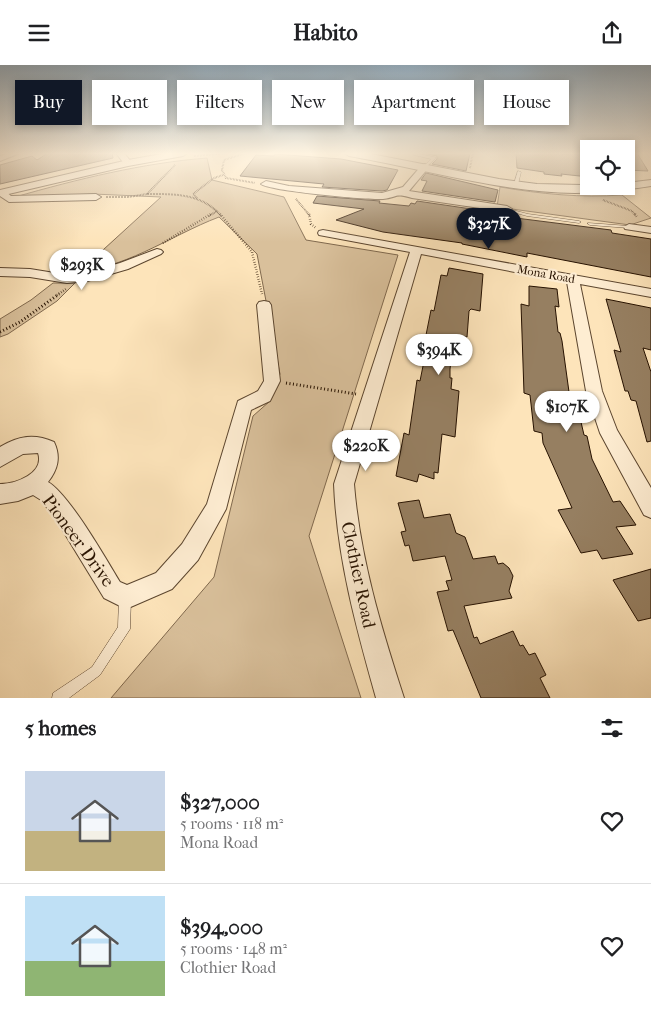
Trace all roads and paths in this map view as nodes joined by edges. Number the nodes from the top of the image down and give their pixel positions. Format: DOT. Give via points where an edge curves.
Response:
graph roads {
  1 [pos="45,183"];
  2 [pos="158,183"];
  3 [pos="208,183"];
  4 [pos="254,183"];
  5 [pos="413,183"];
  6 [pos="508,183"];
  7 [pos="651,183"];
  8 [pos="266,184"];
  9 [pos="516,184"];
  10 [pos="635,186"];
  11 [pos="289,189"];
  12 [pos="402,191"];
  13 [pos="580,191"];
  14 [pos="1,193"];
  15 [pos="147,195"];
  16 [pos="608,195"];
  17 [pos="96,197"];
  18 [pos="198,199"];
  19 [pos="507,209"];
  20 [pos="217,211"];
  21 [pos="579,222"];
  22 [pos="590,224"];
  23 [pos="629,227"];
  24 [pos="649,227"];
  25 [pos="323,233"];
  26 [pos="417,250"];
  27 [pos="156,252"];
  28 [pos="0,272"];
  29 [pos="75,278"];
  30 [pos="573,279"];
  31 [pos="651,293"];
  32 [pos="264,305"];
  33 [pos="0,332"];
  34 [pos="272,381"];
  35 [pos="372,396"];
  36 [pos="2,452"];
  37 [pos="32,484"];
  38 [pos="0,494"];
  39 [pos="651,508"];
  40 [pos="126,597"];
  41 [pos="58,698"];
  42 [pos="390,698"];
  1 -- 14 [label="street"];
  2 -- 15 [label="path"];
  3 -- 18 [label="path" via="193,193"];
  4 -- 8 [label="path"];
  5 -- 12 [label="street"];
  6 -- 9 [label="street"];
  7 -- 10 [label="street"];
  8 -- 11 [label="street"];
  9 -- 13 [label="street"];
  11 -- 12 [label="street" via="374,197"];
  11 -- 25 [label="path" via="310,215 312,224"];
  12 -- 19 [label="street" via="412,195 492,203"];
  14 -- 17 [label="street" via="9,199"];
  15 -- 17 [label="path"];
  15 -- 18 [label="path" via="178,194"];
  16 -- 24 [label="path"];
  18 -- 20 [label="path"];
  19 -- 21 [label="lane"];
  20 -- 27 [label="path" via="163,243"];
  20 -- 32 [label="path" via="252,253"];
  22 -- 23 [label="lane"];
  23 -- 24 [label="street"];
  25 -- 26 [label="street, Mona Road"];
  26 -- 30 [label="street, Mona Road"];
  26 -- 35 [label="street, Clothier Road"];
  27 -- 29 [label="street" via="87,277"];
  28 -- 29 [label="street"];
  29 -- 33 [label="path" via="63,293"];
  30 -- 31 [label="street, Mona Road"];
  30 -- 39 [label="street" via="594,391 609,433"];
  32 -- 34 [label="street"];
  34 -- 35 [label="path"];
  34 -- 40 [label="street" via="264,396 244,406 216,509 190,552 164,581"];
  35 -- 42 [label="street, Clothier Road" via="344,484 345,515 351,562"];
  36 -- 37 [label="street" via="34,443 47,448 49,461"];
  37 -- 38 [label="street" via="12,493"];
  37 -- 40 [label="street, Pioneer Drive" via="48,493 112,590"];
  40 -- 41 [label="lane" via="124,629 96,671"];
}
